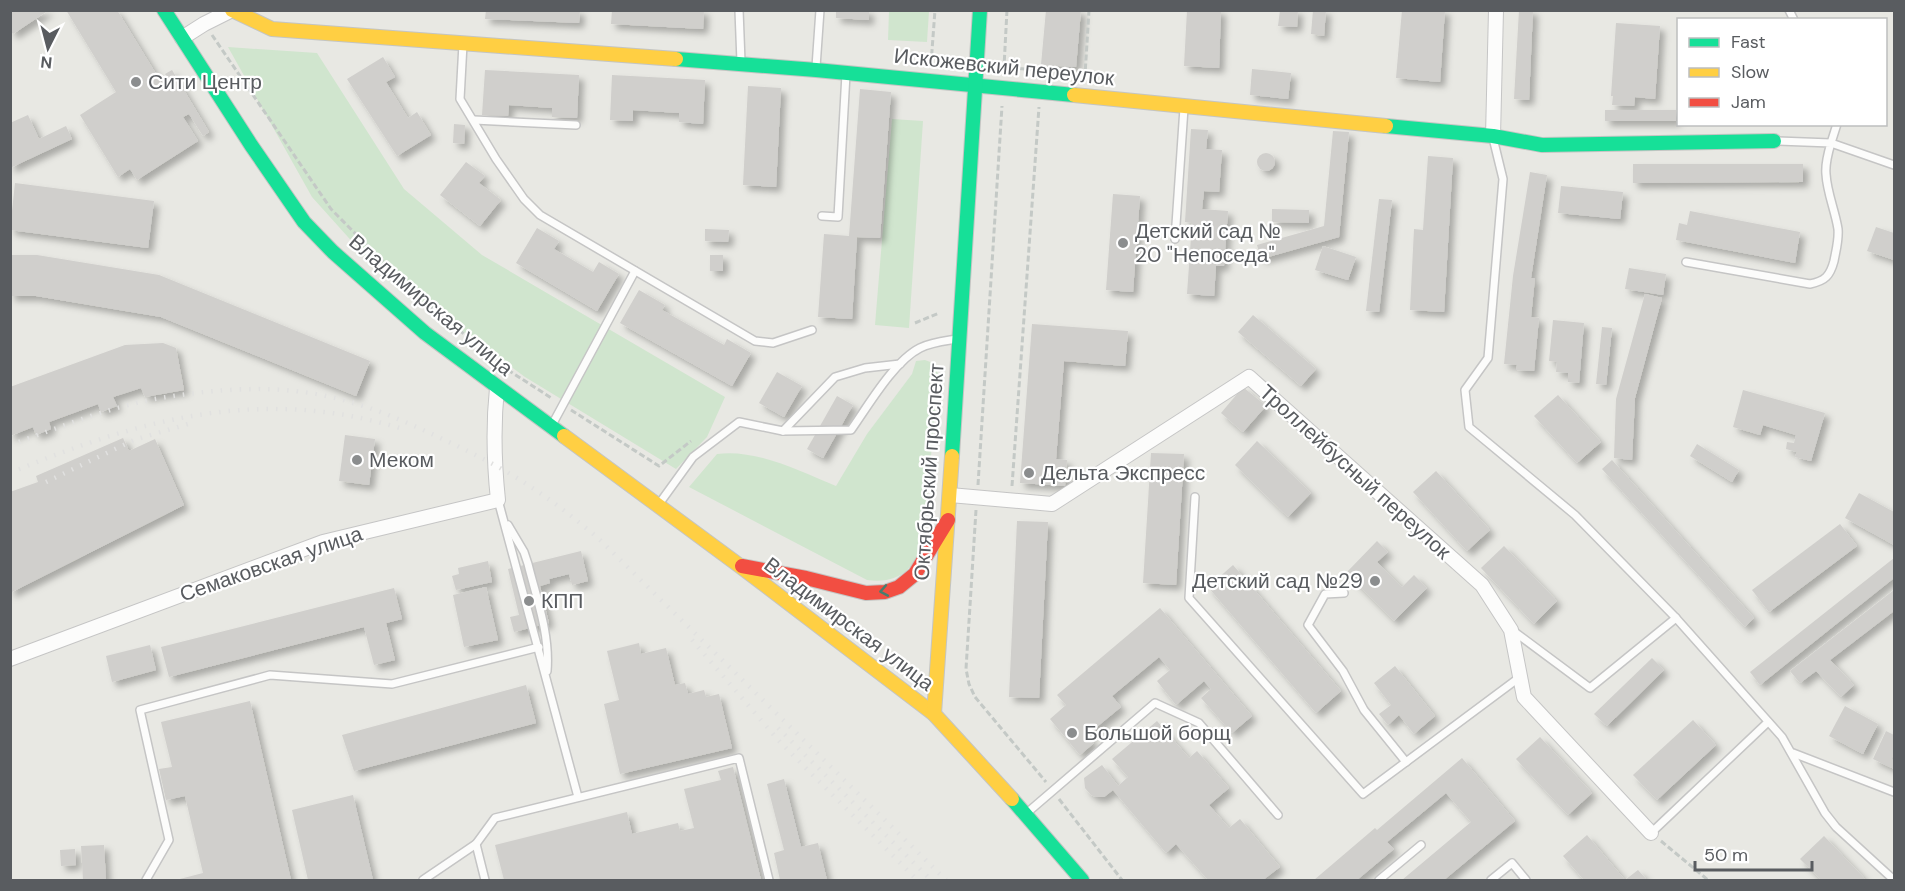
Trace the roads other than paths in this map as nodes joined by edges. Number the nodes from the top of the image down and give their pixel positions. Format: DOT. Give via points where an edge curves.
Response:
graph roads {
  1 [pos="164,10"];
  2 [pos="232,10"];
  3 [pos="739,10"];
  4 [pos="820,10"];
  5 [pos="980,10"];
  6 [pos="1497,10"];
  7 [pos="182,38"];
  8 [pos="463,45"];
  9 [pos="741,64"];
  10 [pos="816,70"];
  11 [pos="846,73"];
  12 [pos="976,84"];
  13 [pos="1185,105"];
  14 [pos="474,120"];
  15 [pos="576,125"];
  16 [pos="1836,126"];
  17 [pos="1493,136"];
  18 [pos="1774,141"];
  19 [pos="1831,143"];
  20 [pos="1894,165"];
  21 [pos="822,216"];
  22 [pos="1175,238"];
  23 [pos="1686,262"];
  24 [pos="635,271"];
  25 [pos="812,330"];
  26 [pos="959,338"];
  27 [pos="900,364"];
  28 [pos="497,388"];
  29 [pos="550,427"];
  30 [pos="783,431"];
  31 [pos="950,495"];
  32 [pos="1195,497"];
  33 [pos="498,500"];
  34 [pos="657,506"];
  35 [pos="503,518"];
  36 [pos="948,520"];
  37 [pos="740,566"];
  38 [pos="1344,593"];
  39 [pos="1676,618"];
  40 [pos="1511,630"];
  41 [pos="539,647"];
  42 [pos="10,659"];
  43 [pos="547,677"];
  44 [pos="1520,677"];
  45 [pos="934,714"];
  46 [pos="1768,722"];
  47 [pos="1792,753"];
  48 [pos="1406,762"];
  49 [pos="1894,792"];
  50 [pos="578,797"];
  51 [pos="1025,814"];
  52 [pos="1278,815"];
  53 [pos="1651,833"];
  54 [pos="476,844"];
  55 [pos="1421,844"];
  56 [pos="146,880"];
  57 [pos="423,880"];
  58 [pos="485,880"];
  59 [pos="769,880"];
  60 [pos="1082,880"];
  61 [pos="1379,880"];
  62 [pos="1491,880"];
  63 [pos="1526,880"];
  64 [pos="1894,880"];
  1 -- 7 [label="main road, Владимирская улица"];
  2 -- 7 [label="street, Искожевский переулок"];
  2 -- 8 [label="main road, Искожевский переулок" via="272,29"];
  3 -- 9 [label="lane"];
  4 -- 10 [label="lane"];
  5 -- 12 [label="main road, Октябрьский проспект"];
  6 -- 17 [label="street"];
  7 -- 28 [label="main road, Владимирская улица" via="304,222 425,333"];
  8 -- 9 [label="main road, Искожевский переулок"];
  8 -- 14 [label="lane" via="460,99"];
  9 -- 10 [label="main road, Искожевский переулок"];
  10 -- 11 [label="main road, Искожевский переулок"];
  11 -- 12 [label="main road, Искожевский переулок"];
  11 -- 21 [label="lane" via="838,217"];
  12 -- 13 [label="main road, Искожевский переулок"];
  12 -- 26 [label="main road, Октябрьский проспект"];
  13 -- 17 [label="main road, Искожевский переулок"];
  13 -- 22 [label="lane"];
  14 -- 15 [label="lane"];
  14 -- 24 [label="lane" via="496,159 540,215"];
  16 -- 19 [label="lane"];
  17 -- 18 [label="main road, Искожевский переулок" via="1542,145"];
  17 -- 39 [label="lane" via="1503,179 1488,358 1465,390 1469,427 1575,515"];
  18 -- 19 [label="lane"];
  19 -- 20 [label="lane"];
  19 -- 23 [label="lane" via="1826,174 1838,236 1828,277 1810,284"];
  24 -- 25 [label="lane" via="755,341 772,343"];
  24 -- 29 [label="lane"];
  26 -- 27 [label="lane" via="919,348"];
  26 -- 31 [label="main road, Октябрьский проспект"];
  27 -- 30 [label="lane" via="835,377"];
  27 -- 30 [label="lane" via="850,430"];
  28 -- 29 [label="main road, Владимирская улица"];
  28 -- 33 [label="street" via="493,427"];
  29 -- 34 [label="main road, Владимирская улица"];
  30 -- 34 [label="lane" via="740,422 693,457"];
  31 -- 36 [label="main road, Октябрьский проспект"];
  31 -- 40 [label="street, Троллейбусный переулок" via="1053,504 1249,377 1482,585"];
  32 -- 48 [label="lane" via="1189,598 1363,794"];
  33 -- 35 [label="lane"];
  33 -- 42 [label="street, Семаковская улица" via="323,542"];
  34 -- 37 [label="main road, Владимирская улица"];
  35 -- 41 [label="lane"];
  35 -- 43 [label="lane" via="524,552 531,574 547,635"];
  36 -- 37 [label="main road, Владимирская улица, one-way" via="915,573 899,587 885,592 866,593"];
  36 -- 45 [label="main road, Октябрьский проспект"];
  37 -- 45 [label="main road, Владимирская улица"];
  38 -- 48 [label="lane" via="1325,594 1308,625 1343,671 1364,710"];
  39 -- 40 [label="lane" via="1590,688"];
  39 -- 46 [label="lane"];
  40 -- 44 [label="street, Троллейбусный переулок"];
  41 -- 43 [label="lane"];
  41 -- 56 [label="lane" via="392,684 270,675 140,710 169,840"];
  43 -- 50 [label="lane"];
  44 -- 48 [label="lane"];
  44 -- 53 [label="street, Троллейбусный переулок" via="1524,697"];
  45 -- 51 [label="main road"];
  46 -- 47 [label="lane"];
  46 -- 53 [label="lane"];
  47 -- 49 [label="lane"];
  47 -- 64 [label="lane" via="1825,813"];
  50 -- 54 [label="lane" via="495,818"];
  50 -- 59 [label="lane" via="740,758"];
  51 -- 52 [label="lane" via="1155,703 1199,723"];
  51 -- 60 [label="main road"];
  54 -- 57 [label="lane"];
  54 -- 58 [label="lane"];
  55 -- 61 [label="lane"];
  62 -- 63 [label="lane" via="1512,863"];
}
